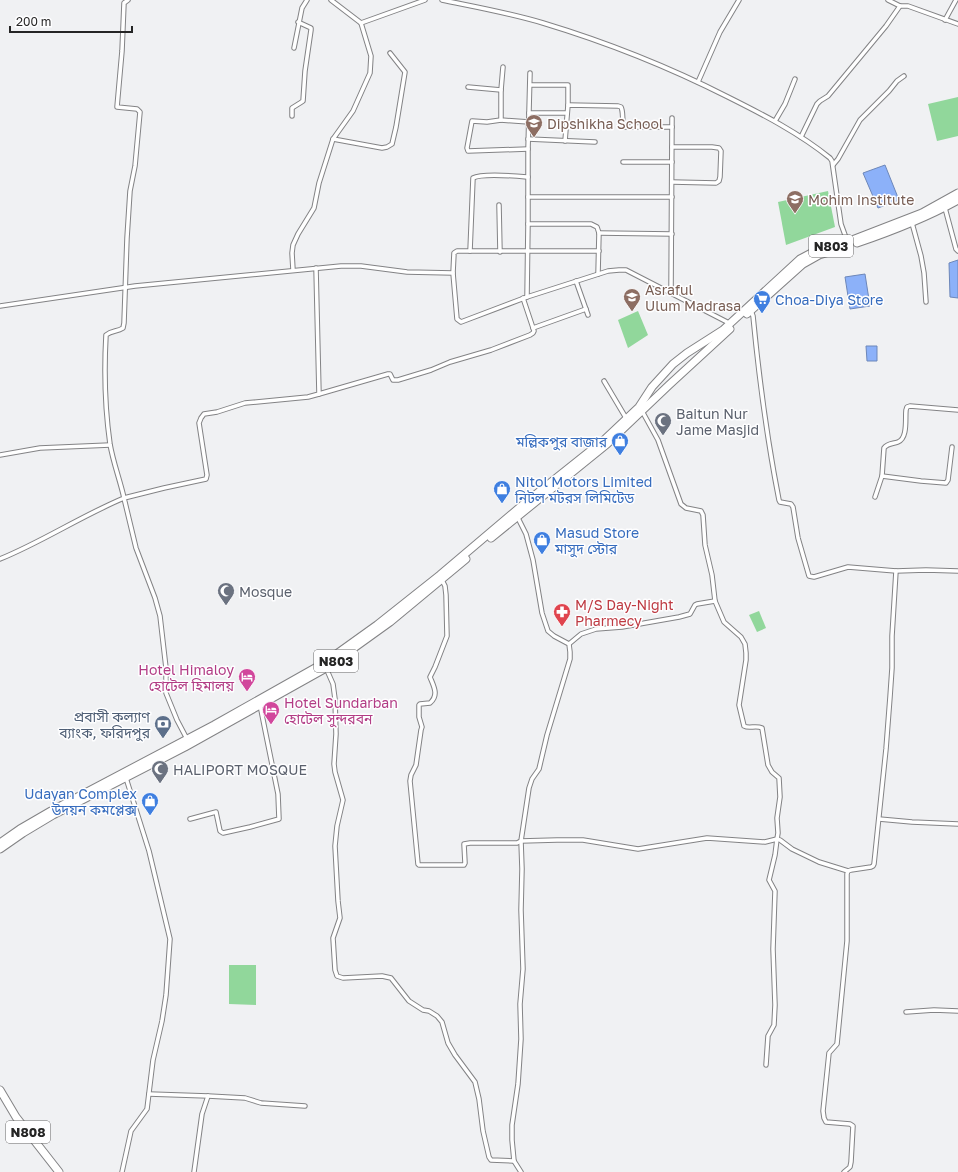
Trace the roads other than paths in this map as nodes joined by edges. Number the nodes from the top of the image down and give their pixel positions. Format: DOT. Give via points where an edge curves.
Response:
graph roads {
  1 [pos="128,0"];
  2 [pos="307,0"];
  3 [pos="331,0"];
  4 [pos="425,0"];
  5 [pos="442,0"];
  6 [pos="739,0"];
  7 [pos="888,0"];
  8 [pos="956,0"];
  9 [pos="900,6"];
  10 [pos="945,20"];
  11 [pos="298,22"];
  12 [pos="361,23"];
  13 [pos="958,24"];
  14 [pos="294,48"];
  15 [pos="390,53"];
  16 [pos="503,67"];
  17 [pos="530,73"];
  18 [pos="904,76"];
  19 [pos="795,79"];
  20 [pos="698,82"];
  21 [pos="530,85"];
  22 [pos="468,88"];
  23 [pos="501,90"];
  24 [pos="568,106"];
  25 [pos="529,113"];
  26 [pos="567,113"];
  27 [pos="292,116"];
  28 [pos="672,118"];
  29 [pos="501,120"];
  30 [pos="529,122"];
  31 [pos="775,122"];
  32 [pos="672,126"];
  33 [pos="801,137"];
  34 [pos="333,139"];
  35 [pos="528,139"];
  36 [pos="565,141"];
  37 [pos="595,142"];
  38 [pos="672,147"];
  39 [pos="528,149"];
  40 [pos="623,162"];
  41 [pos="672,162"];
  42 [pos="833,165"];
  43 [pos="528,177"];
  44 [pos="672,182"];
  45 [pos="958,193"];
  46 [pos="528,197"];
  47 [pos="672,197"];
  48 [pos="958,200"];
  49 [pos="499,205"];
  50 [pos="945,208"];
  51 [pos="912,223"];
  52 [pos="528,224"];
  53 [pos="600,233"];
  54 [pos="672,234"];
  55 [pos="848,244"];
  56 [pos="470,251"];
  57 [pos="528,251"];
  58 [pos="599,251"];
  59 [pos="958,251"];
  60 [pos="500,252"];
  61 [pos="316,268"];
  62 [pos="293,270"];
  63 [pos="453,273"];
  64 [pos="598,274"];
  65 [pos="576,281"];
  66 [pos="126,288"];
  67 [pos="671,293"];
  68 [pos="525,298"];
  69 [pos="926,302"];
  70 [pos="0,306"];
  71 [pos="750,308"];
  72 [pos="586,309"];
  73 [pos="588,315"];
  74 [pos="731,326"];
  75 [pos="533,328"];
  76 [pos="604,381"];
  77 [pos="319,394"];
  78 [pos="958,410"];
  79 [pos="642,411"];
  80 [pos="630,417"];
  81 [pos="110,445"];
  82 [pos="952,447"];
  83 [pos="0,455"];
  84 [pos="882,476"];
  85 [pos="875,497"];
  86 [pos="124,498"];
  87 [pos="516,514"];
  88 [pos="473,550"];
  89 [pos="0,559"];
  90 [pos="896,571"];
  91 [pos="958,571"];
  92 [pos="442,580"];
  93 [pos="715,601"];
  94 [pos="389,620"];
  95 [pos="569,644"];
  96 [pos="325,666"];
  97 [pos="292,684"];
  98 [pos="260,705"];
  99 [pos="215,727"];
  100 [pos="187,739"];
  101 [pos="132,771"];
  102 [pos="126,778"];
  103 [pos="102,787"];
  104 [pos="190,818"];
  105 [pos="879,819"];
  106 [pos="958,824"];
  107 [pos="777,840"];
  108 [pos="521,841"];
  109 [pos="0,843"];
  110 [pos="0,849"];
  111 [pos="848,872"];
  112 [pos="958,1011"];
  113 [pos="906,1012"];
  114 [pos="766,1065"];
  115 [pos="0,1090"];
  116 [pos="149,1094"];
  117 [pos="208,1096"];
  118 [pos="306,1106"];
  119 [pos="514,1161"];
  120 [pos="59,1172"];
  121 [pos="122,1172"];
  122 [pos="194,1172"];
  123 [pos="521,1172"];
  124 [pos="844,1172"];
  1 -- 66 [label="street" via="124,3 116,107 137,109 140,112 126,238"];
  2 -- 11 [label="street"];
  3 -- 12 [label="street"];
  4 -- 12 [label="street"];
  5 -- 20 [label="street" via="542,22 599,41"];
  6 -- 20 [label="street" via="720,32"];
  7 -- 9 [label="street"];
  8 -- 10 [label="street"];
  9 -- 10 [label="street" via="908,6"];
  9 -- 33 [label="street" via="828,96 817,104"];
  10 -- 13 [label="street"];
  11 -- 14 [label="street"];
  11 -- 27 [label="street" via="312,30 303,101 292,108"];
  12 -- 34 [label="street" via="370,56 370,73 353,111"];
  15 -- 34 [label="street" via="405,72 392,144 382,148"];
  16 -- 23 [label="street"];
  17 -- 21 [label="street"];
  18 -- 42 [label="street" via="860,120"];
  19 -- 31 [label="street"];
  20 -- 31 [label="street"];
  21 -- 24 [label="street" via="568,86"];
  21 -- 25 [label="street"];
  22 -- 23 [label="street"];
  23 -- 29 [label="street"];
  24 -- 26 [label="street"];
  24 -- 32 [label="street" via="618,106 623,110 623,122 626,126"];
  25 -- 26 [label="street"];
  25 -- 30 [label="street"];
  26 -- 36 [label="street"];
  28 -- 32 [label="street"];
  29 -- 30 [label="street"];
  29 -- 39 [label="street" via="472,121 466,148 468,151"];
  30 -- 35 [label="street"];
  31 -- 33 [label="street"];
  32 -- 38 [label="street"];
  33 -- 42 [label="street" via="830,158"];
  34 -- 62 [label="street" via="314,208 293,245"];
  35 -- 36 [label="street"];
  35 -- 39 [label="street"];
  36 -- 37 [label="street"];
  38 -- 41 [label="street"];
  38 -- 44 [label="street" via="712,147 721,151 720,177 716,183"];
  39 -- 43 [label="street"];
  40 -- 41 [label="street"];
  41 -- 44 [label="street"];
  42 -- 55 [label="street" via="841,224"];
  43 -- 46 [label="street"];
  43 -- 56 [label="street" via="473,178"];
  44 -- 47 [label="street"];
  45 -- 55 [label="highway, N803" via="922,213"];
  46 -- 47 [label="street"];
  46 -- 52 [label="street"];
  47 -- 54 [label="street"];
  48 -- 50 [label="highway, N803"];
  49 -- 60 [label="street"];
  50 -- 51 [label="highway, N803"];
  50 -- 59 [label="street"];
  51 -- 55 [label="highway, N803"];
  51 -- 69 [label="street" via="921,256"];
  52 -- 53 [label="street" via="591,224 597,227"];
  52 -- 57 [label="street"];
  53 -- 54 [label="street"];
  53 -- 58 [label="street"];
  54 -- 67 [label="street"];
  55 -- 71 [label="highway, N803" via="817,250 800,259"];
  56 -- 60 [label="street"];
  56 -- 63 [label="street" via="454,253"];
  57 -- 58 [label="street"];
  57 -- 60 [label="street"];
  57 -- 68 [label="street"];
  58 -- 64 [label="street"];
  61 -- 62 [label="street"];
  61 -- 63 [label="street" via="361,266 407,272"];
  61 -- 77 [label="street"];
  62 -- 66 [label="street"];
  63 -- 68 [label="street" via="457,319 461,322"];
  64 -- 65 [label="street"];
  64 -- 67 [label="street" via="626,270"];
  65 -- 68 [label="street"];
  65 -- 72 [label="street"];
  66 -- 70 [label="street"];
  66 -- 81 [label="street" via="123,328 106,335"];
  67 -- 74 [label="street"];
  68 -- 75 [label="street"];
  71 -- 74 [label="highway, N803"];
  71 -- 90 [label="street" via="754,316 758,369 779,500 793,507 798,538 809,576 814,577 848,567"];
  72 -- 73 [label="street"];
  72 -- 75 [label="street"];
  74 -- 79 [label="highway, N803"];
  74 -- 80 [label="highway, N803" via="673,364"];
  75 -- 77 [label="street" via="534,331 530,335 431,370 398,380 393,380 388,374"];
  76 -- 80 [label="street"];
  77 -- 86 [label="street" via="245,403 204,414 199,423 206,479"];
  78 -- 84 [label="street" via="907,407 904,436 897,443 884,448"];
  79 -- 80 [label="highway, N803"];
  79 -- 93 [label="street" via="658,440 681,504 686,508 701,511 703,515 705,545"];
  80 -- 87 [label="highway, N803"];
  81 -- 83 [label="street" via="40,448"];
  81 -- 86 [label="street"];
  82 -- 84 [label="street" via="946,483"];
  84 -- 85 [label="street"];
  86 -- 89 [label="street" via="19,552"];
  86 -- 100 [label="street" via="136,548 160,616 166,693"];
  87 -- 88 [label="highway, N803"];
  87 -- 95 [label="street" via="526,534 548,631"];
  88 -- 92 [label="highway, N803"];
  88 -- 94 [label="highway, N803"];
  90 -- 91 [label="street"];
  90 -- 105 [label="street" via="892,668"];
  92 -- 94 [label="highway, N803"];
  92 -- 108 [label="street" via="446,595 447,636 430,678 436,692 435,697 430,703 419,705 422,727 416,765 410,782 417,862 419,865 464,865 466,843"];
  93 -- 95 [label="street" via="695,605 690,614 679,617 596,629 581,634"];
  93 -- 107 [label="street" via="722,619 745,644 746,660 739,705 744,726 762,728 768,764 779,778"];
  94 -- 96 [label="highway, N803"];
  95 -- 108 [label="street" via="570,659 539,769 529,788"];
  96 -- 97 [label="highway, N803"];
  96 -- 119 [label="street" via="333,684 336,734 334,764 343,800 335,846 340,918 333,938 337,976 391,978 409,1001 437,1016 445,1028 448,1043 475,1082 489,1157 491,1160"];
  97 -- 98 [label="highway, N803"];
  97 -- 99 [label="highway, N803"];
  98 -- 99 [label="highway, N803"];
  98 -- 104 [label="street" via="278,794 279,819 223,833 220,831 216,812"];
  99 -- 100 [label="highway, N803"];
  99 -- 101 [label="highway, N803"];
  100 -- 101 [label="highway, N803"];
  101 -- 102 [label="highway, N803"];
  101 -- 103 [label="highway, N803"];
  102 -- 103 [label="highway, N803"];
  102 -- 116 [label="street" via="149,851 170,939 166,995"];
  103 -- 109 [label="highway, N803" via="51,811"];
  103 -- 110 [label="highway, N803"];
  105 -- 106 [label="street"];
  105 -- 111 [label="street" via="873,866"];
  107 -- 108 [label="street" via="765,842 706,838 638,849 583,840"];
  107 -- 111 [label="street" via="819,862"];
  107 -- 114 [label="street" via="769,880 775,891 775,984 774,1025 768,1036"];
  108 -- 119 [label="street" via="523,969 518,1084 512,1125"];
  111 -- 124 [label="street" via="844,979 837,1044 829,1053 823,1111 826,1122 853,1126 851,1162 850,1167"];
  112 -- 113 [label="street"];
  115 -- 120 [label="highway, N808" via="16,1116"];
  116 -- 117 [label="street"];
  116 -- 121 [label="street" via="147,1109 131,1131"];
  117 -- 118 [label="street"];
  117 -- 122 [label="street" via="202,1114"];
  119 -- 123 [label="street"];
}
